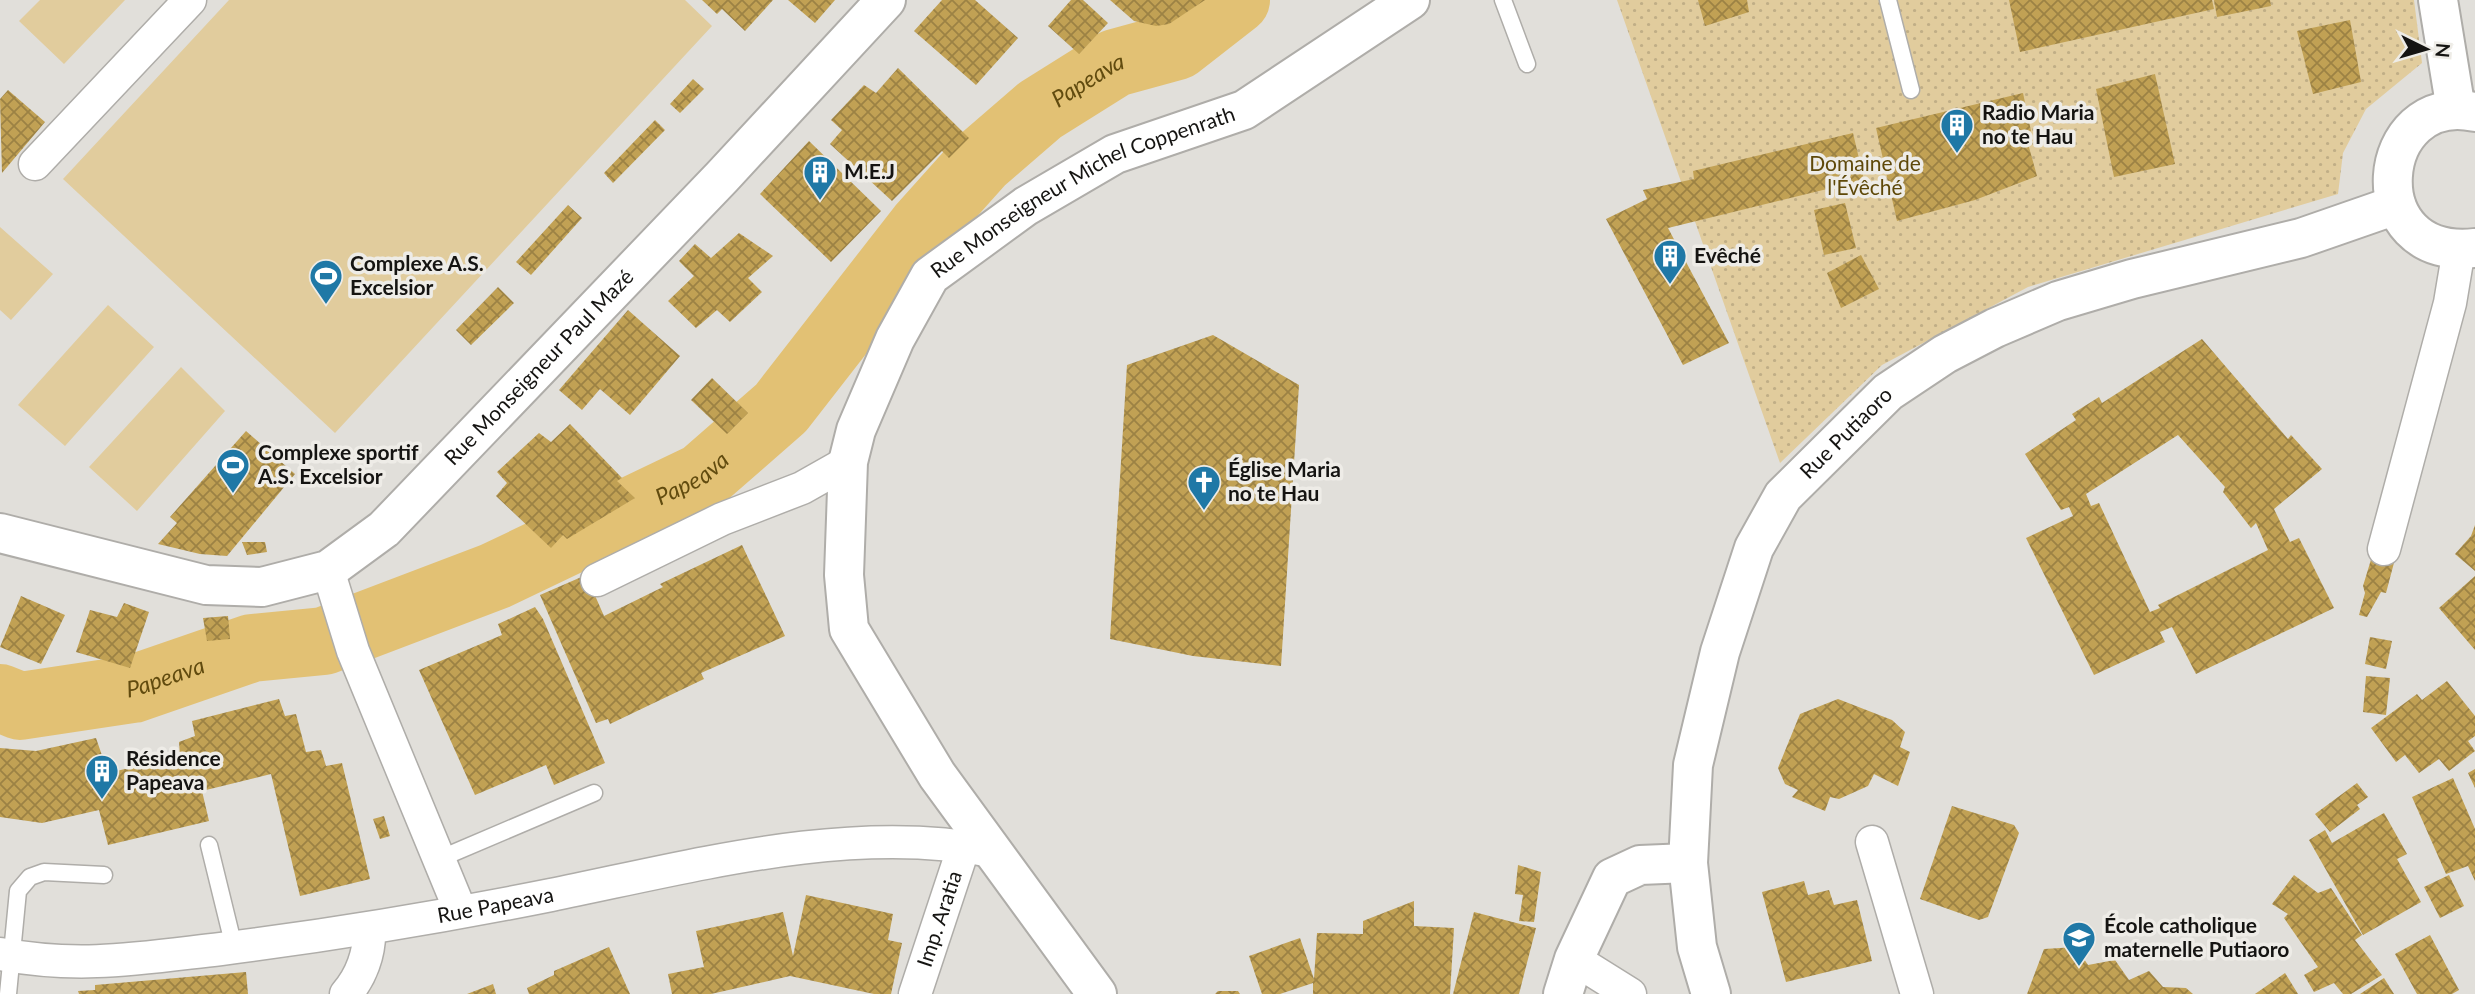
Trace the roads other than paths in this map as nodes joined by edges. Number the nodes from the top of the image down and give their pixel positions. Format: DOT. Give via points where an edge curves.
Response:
graph roads {
  1 [pos="190,0"];
  2 [pos="886,0"];
  3 [pos="1410,0"];
  4 [pos="1503,0"];
  5 [pos="1888,0"];
  6 [pos="2438,0"];
  7 [pos="1527,64"];
  8 [pos="1912,90"];
  9 [pos="2465,111"];
  10 [pos="35,164"];
  11 [pos="2396,205"];
  12 [pos="2467,249"];
  13 [pos="848,462"];
  14 [pos="0,534"];
  15 [pos="2384,549"];
  16 [pos="597,580"];
  17 [pos="332,581"];
  18 [pos="594,793"];
  19 [pos="1872,842"];
  20 [pos="209,845"];
  21 [pos="977,848"];
  22 [pos="439,859"];
  23 [pos="1688,863"];
  24 [pos="104,875"];
  25 [pos="460,910"];
  26 [pos="369,930"];
  27 [pos="234,947"];
  28 [pos="7,955"];
  29 [pos="1568,977"];
  30 [pos="8,994"];
  31 [pos="346,994"];
  32 [pos="915,994"];
  33 [pos="1097,994"];
  34 [pos="1630,994"];
  35 [pos="1711,994"];
  36 [pos="1917,994"];
  1 -- 10 [label="street"];
  2 -- 17 [label="main road, Rue Monseigneur Paul Mazé" via="704,196"];
  3 -- 13 [label="main road, Rue Monseigneur Michel Coppenrath" via="1244,110 1115,154 1026,206 930,276 895,338 856,430"];
  4 -- 7 [label="lane"];
  5 -- 8 [label="lane"];
  6 -- 9 [label="main road"];
  9 -- 11 [label="main road" via="2422,122 2399,147 2392,180"];
  11 -- 12 [label="main road" via="2421,237 2449,249"];
  11 -- 23 [label="main road, Rue Putiaoro" via="2301,238 2058,302 1945,354 1888,392 1846,431 1783,496 1754,548 1720,652 1693,765"];
  12 -- 15 [label="street"];
  13 -- 16 [label="street" via="802,488 722,519"];
  13 -- 21 [label="main road, Rue Monseigneur Michel Coppenrath" via="844,575 849,629"];
  14 -- 17 [label="main road, Rue Monseigneur Paul Mazé" via="206,585 262,587"];
  17 -- 22 [label="street" via="352,651"];
  18 -- 22 [label="lane"];
  19 -- 36 [label="street"];
  20 -- 27 [label="lane"];
  21 -- 25 [label="street, Rue Papeava" via="881,843 765,852"];
  21 -- 32 [label="street, Imp. Aratia"];
  21 -- 33 [label="main road, Rue Monseigneur Michel Coppenrath"];
  22 -- 25 [label="street"];
  23 -- 29 [label="main road" via="1640,865 1612,878"];
  23 -- 35 [label="main road, Rue Putiaoro" via="1697,947"];
  24 -- 28 [label="lane" via="44,872 30,877 18,891"];
  25 -- 26 [label="street, Rue Papeava"];
  26 -- 27 [label="street, Rue Papeava"];
  26 -- 31 [label="street" via="370,947"];
  27 -- 28 [label="street, Rue Papeava" via="64,964"];
  28 -- 30 [label="lane"];
  29 -- 34 [label="street"];
}
